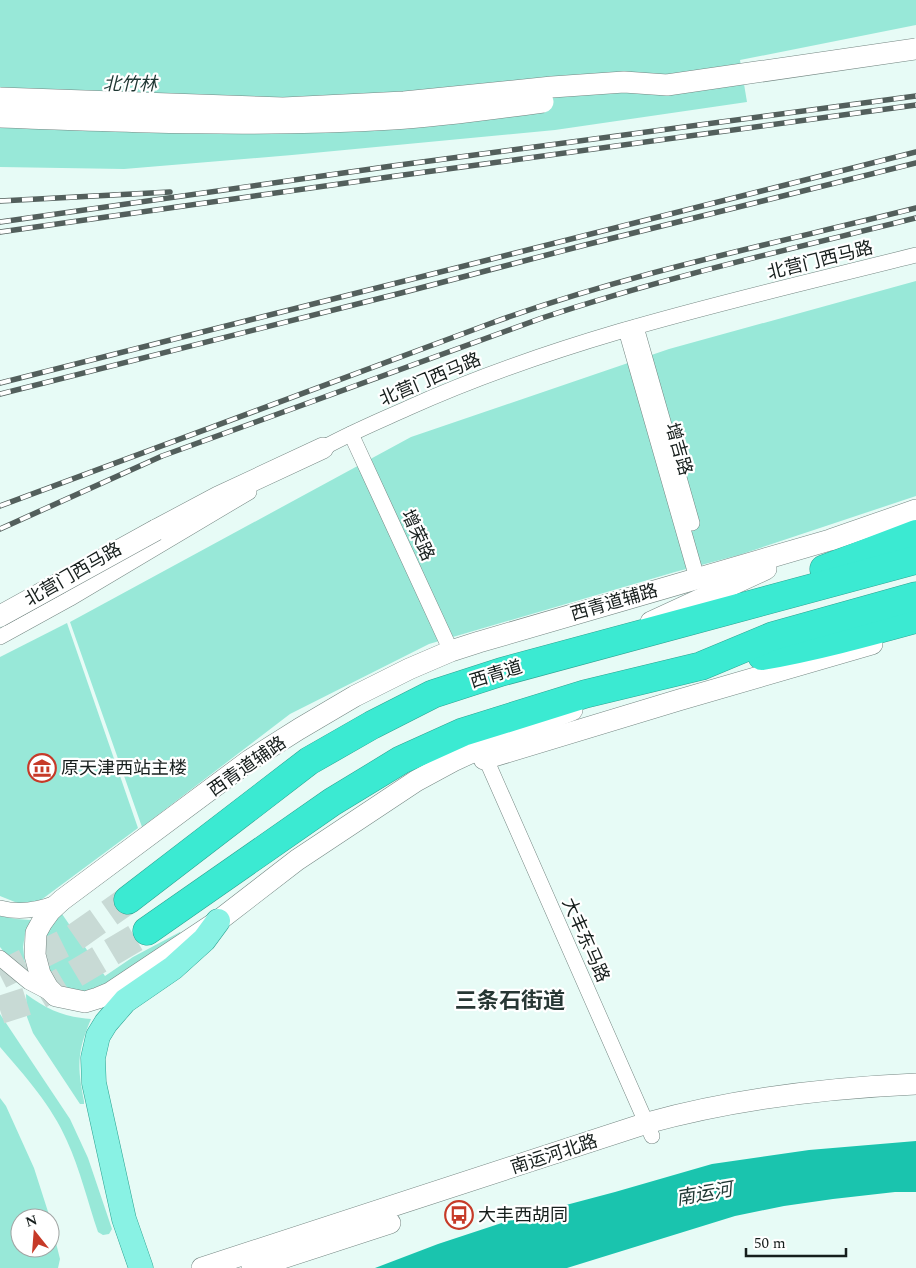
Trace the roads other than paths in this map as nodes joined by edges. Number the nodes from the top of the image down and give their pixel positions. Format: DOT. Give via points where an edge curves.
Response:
graph roads {
  1 [pos="916,49"];
  2 [pos="667,84"];
  3 [pos="0,98"];
  4 [pos="0,117"];
  5 [pos="916,256"];
  6 [pos="631,328"];
  7 [pos="351,434"];
  8 [pos="323,448"];
  9 [pos="916,510"];
  10 [pos="916,534"];
  11 [pos="830,540"];
  12 [pos="916,560"];
  13 [pos="702,577"];
  14 [pos="916,596"];
  15 [pos="0,616"];
  16 [pos="699,618"];
  17 [pos="916,619"];
  18 [pos="916,632"];
  19 [pos="0,637"];
  20 [pos="605,643"];
  21 [pos="451,651"];
  22 [pos="701,666"];
  23 [pos="642,682"];
  24 [pos="486,759"];
  25 [pos="377,808"];
  26 [pos="62,900"];
  27 [pos="128,900"];
  28 [pos="0,908"];
  29 [pos="218,921"];
  30 [pos="147,931"];
  31 [pos="0,958"];
  32 [pos="56,996"];
  33 [pos="916,1084"];
  34 [pos="916,1097"];
  35 [pos="649,1130"];
  36 [pos="142,1268"];
  37 [pos="202,1268"];
  38 [pos="252,1268"];
  1 -- 2 [label="street, bridge"];
  2 -- 3 [label="street, bridge" via="624,82 404,102 283,108"];
  2 -- 4 [label="street, bridge" via="463,113 347,122 202,124"];
  5 -- 6 [label="street, 北营门西马路"];
  6 -- 7 [label="street, 北营门西马路" via="468,382"];
  6 -- 13 [label="street, 增吉路"];
  7 -- 8 [label="street, 北营门西马路"];
  7 -- 21 [label="street, 增荣路"];
  8 -- 15 [label="street, bridge" via="218,497"];
  8 -- 19 [label="street, 北营门西马路"];
  9 -- 11 [label="street, 西青道辅路"];
  10 -- 16 [label="highway"];
  11 -- 13 [label="street, 西青道辅路"];
  11 -- 20 [label="street"];
  12 -- 16 [label="highway, 西青道"];
  13 -- 21 [label="street, 西青道辅路"];
  14 -- 22 [label="highway" via="772,636"];
  16 -- 20 [label="highway, 西青道"];
  17 -- 22 [label="highway" via="787,652"];
  18 -- 24 [label="street"];
  20 -- 27 [label="highway, 西青道" via="433,694 372,725 309,761"];
  21 -- 26 [label="street, 西青道辅路" via="355,696 299,728 250,760"];
  22 -- 23 [label="highway"];
  23 -- 25 [label="street" via="453,761"];
  23 -- 30 [label="highway" via="585,694 463,732 402,760 332,802"];
  24 -- 25 [label="street"];
  24 -- 35 [label="street, 大丰东马路"];
  25 -- 29 [label="street" via="297,860"];
  26 -- 28 [label="street" via="28,911"];
  26 -- 32 [label="street, 西青道辅路" via="42,922 34,946 40,974"];
  29 -- 32 [label="street" via="110,993 85,1002"];
  29 -- 36 [label="main road" via="204,940 173,968 125,1001 98,1036 93,1058 94,1083 124,1219"];
  31 -- 32 [label="street" via="29,982"];
  33 -- 35 [label="street, 南运河北路" via="761,1099 688,1112"];
  34 -- 35 [label="street, 南运河北路" via="816,1105"];
  35 -- 37 [label="street, 南运河北路"];
  35 -- 38 [label="street, 南运河北路"];
}
